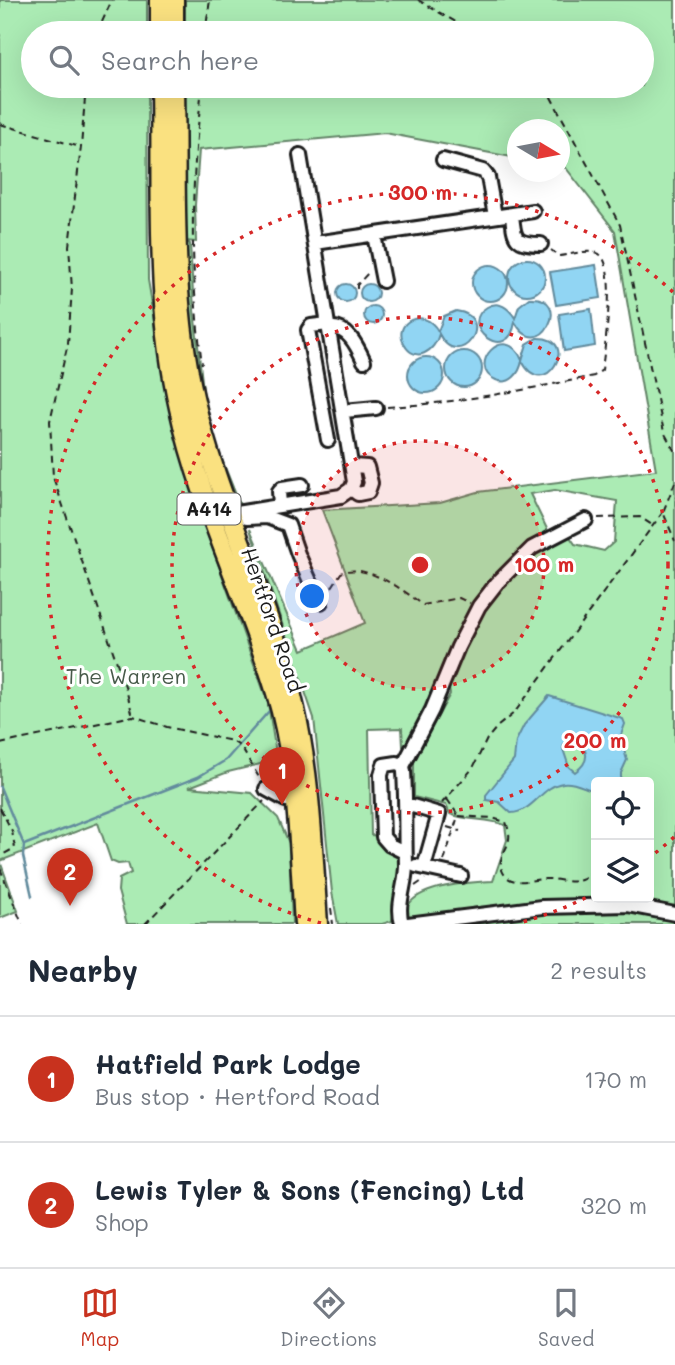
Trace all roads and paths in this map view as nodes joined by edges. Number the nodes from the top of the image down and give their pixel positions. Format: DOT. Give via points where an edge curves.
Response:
graph roads {
  1 [pos="112,0"];
  2 [pos="160,0"];
  3 [pos="174,0"];
  4 [pos="210,0"];
  5 [pos="418,0"];
  6 [pos="102,21"];
  7 [pos="160,21"];
  8 [pos="174,21"];
  9 [pos="207,21"];
  10 [pos="454,21"];
  11 [pos="85,98"];
  12 [pos="160,98"];
  13 [pos="175,98"];
  14 [pos="551,98"];
  15 [pos="0,124"];
  16 [pos="82,147"];
  17 [pos="300,155"];
  18 [pos="443,160"];
  19 [pos="533,211"];
  20 [pos="512,214"];
  21 [pos="495,216"];
  22 [pos="374,235"];
  23 [pos="315,243"];
  24 [pos="541,244"];
  25 [pos="382,275"];
  26 [pos="357,289"];
  27 [pos="329,326"];
  28 [pos="364,361"];
  29 [pos="376,408"];
  30 [pos="344,411"];
  31 [pos="328,440"];
  32 [pos="675,452"];
  33 [pos="353,466"];
  34 [pos="675,482"];
  35 [pos="302,485"];
  36 [pos="351,489"];
  37 [pos="280,506"];
  38 [pos="663,512"];
  39 [pos="231,517"];
  40 [pos="586,520"];
  41 [pos="653,526"];
  42 [pos="675,541"];
  43 [pos="332,587"];
  44 [pos="321,602"];
  45 [pos="479,606"];
  46 [pos="133,716"];
  47 [pos="0,744"];
  48 [pos="402,766"];
  49 [pos="269,791"];
  50 [pos="446,798"];
  51 [pos="295,799"];
  52 [pos="406,804"];
  53 [pos="0,808"];
  54 [pos="458,816"];
  55 [pos="438,819"];
  56 [pos="454,829"];
  57 [pos="460,831"];
  58 [pos="0,856"];
  59 [pos="405,859"];
  60 [pos="0,868"];
  61 [pos="430,869"];
  62 [pos="591,872"];
  63 [pos="461,876"];
  64 [pos="403,888"];
  65 [pos="675,914"];
  66 [pos="22,924"];
  67 [pos="145,924"];
  68 [pos="304,924"];
  69 [pos="318,924"];
  70 [pos="402,924"];
  71 [pos="408,924"];
  1 -- 6 [label="path"];
  2 -- 7 [label="highway"];
  3 -- 8 [label="highway"];
  4 -- 9 [label="path"];
  5 -- 10 [label="path"];
  11 -- 16 [label="path"];
  12 -- 51 [label="highway, Hertford Road / A414" via="163,294 174,386 191,457 277,696"];
  13 -- 39 [label="highway, Hertford Road / A414" via="182,326 194,396"];
  14 -- 32 [label="path" via="620,225 664,432"];
  15 -- 16 [label="path"];
  16 -- 46 [label="path" via="69,246 68,343 50,421 53,477"];
  17 -- 23 [label="street"];
  18 -- 21 [label="street" via="483,171"];
  19 -- 20 [label="street"];
  20 -- 21 [label="street"];
  20 -- 24 [label="street" via="519,242"];
  21 -- 22 [label="street"];
  22 -- 23 [label="street"];
  22 -- 25 [label="street"];
  23 -- 27 [label="street"];
  24 -- 29 [label="path" via="559,257 595,252 604,260 609,293 602,370 594,376 517,392"];
  25 -- 26 [label="path" via="368,273"];
  27 -- 28 [label="street" via="347,334"];
  27 -- 30 [label="street"];
  27 -- 31 [label="street" via="308,330"];
  29 -- 30 [label="street"];
  30 -- 33 [label="street"];
  33 -- 36 [label="street"];
  33 -- 36 [label="street" via="366,467 371,483 368,492 358,494"];
  34 -- 38 [label="path"];
  35 -- 37 [label="street" via="282,488"];
  36 -- 37 [label="street" via="341,496"];
  37 -- 39 [label="street"];
  38 -- 41 [label="path"];
  38 -- 42 [label="path"];
  39 -- 44 [label="street" via="267,517 288,526"];
  39 -- 69 [label="highway, Hertford Road / A414" via="295,709 309,796"];
  40 -- 41 [label="path" via="640,517"];
  40 -- 45 [label="street" via="531,548"];
  41 -- 50 [label="path" via="515,712 487,739 466,779"];
  43 -- 45 [label="path" via="341,573 355,569 406,591 423,605 459,598"];
  45 -- 48 [label="street"];
  46 -- 47 [label="path"];
  46 -- 49 [label="path" via="236,743"];
  48 -- 52 [label="street"];
  48 -- 59 [label="street" via="388,763 382,769 382,821 384,840"];
  49 -- 51 [label="street" via="286,800"];
  49 -- 67 [label="path"];
  50 -- 54 [label="path"];
  50 -- 55 [label="path"];
  51 -- 68 [label="highway, Hertford Road / A414"];
  52 -- 55 [label="street"];
  52 -- 59 [label="street"];
  53 -- 58 [label="path" via="15,848"];
  54 -- 56 [label="path"];
  54 -- 62 [label="path" via="506,822 509,840 501,867 516,881 573,881"];
  55 -- 56 [label="path"];
  55 -- 61 [label="street"];
  56 -- 57 [label="path"];
  56 -- 61 [label="path" via="445,858"];
  59 -- 61 [label="street"];
  59 -- 64 [label="street"];
  60 -- 66 [label="path"];
  61 -- 63 [label="street"];
  61 -- 64 [label="path" via="416,886"];
  64 -- 70 [label="street"];
  65 -- 71 [label="street" via="628,905 542,907"];
}
